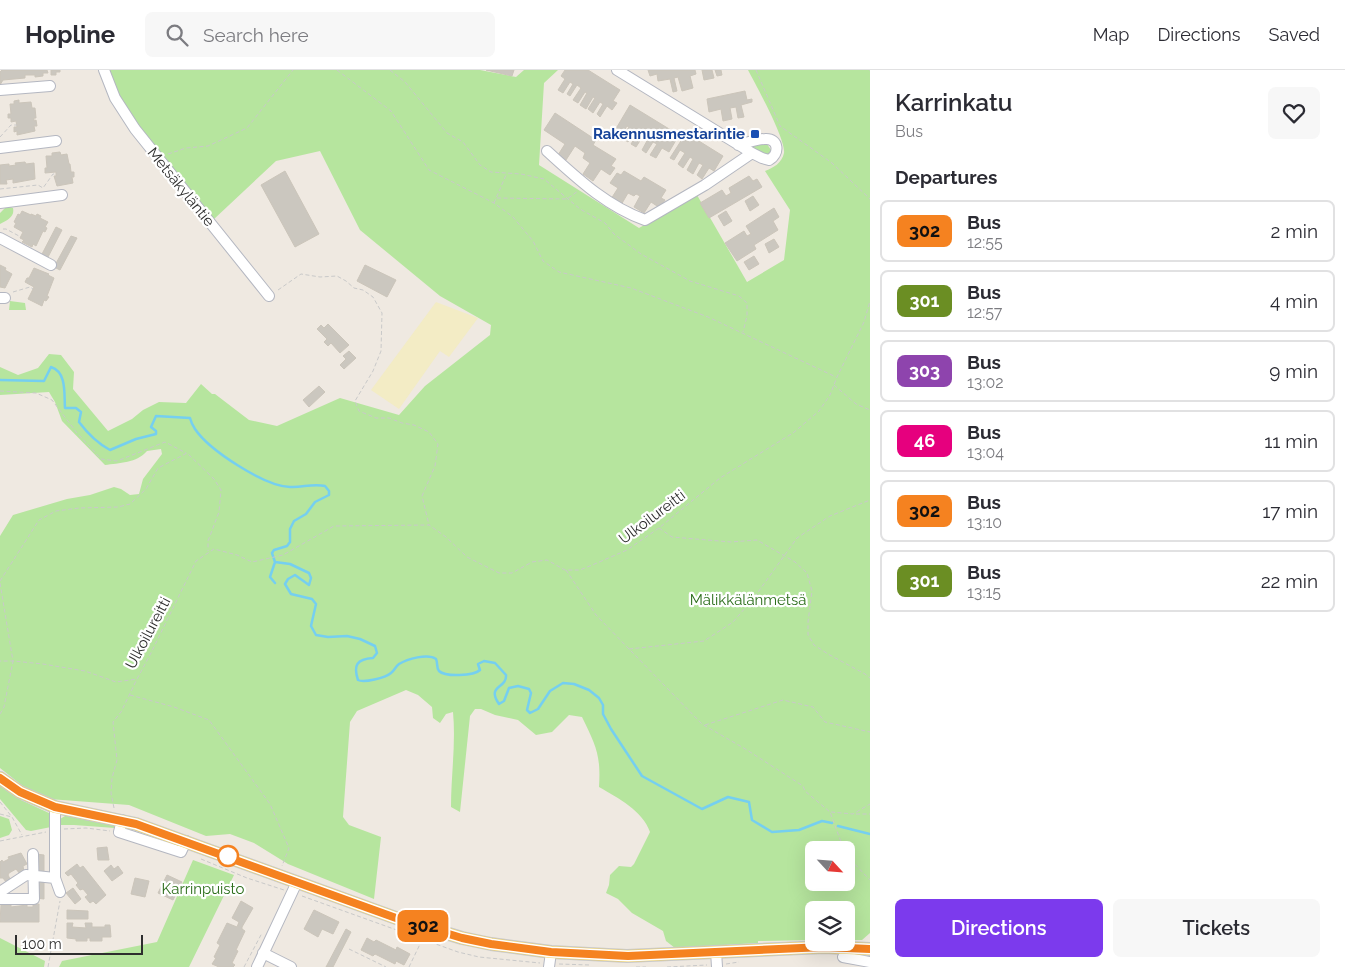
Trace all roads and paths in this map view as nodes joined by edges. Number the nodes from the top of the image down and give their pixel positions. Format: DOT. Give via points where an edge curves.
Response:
graph roads {
  1 [pos="104,70"];
  2 [pos="293,70"];
  3 [pos="338,70"];
  4 [pos="390,70"];
  5 [pos="617,70"];
  6 [pos="756,70"];
  7 [pos="50,86"];
  8 [pos="0,90"];
  9 [pos="17,125"];
  10 [pos="0,138"];
  11 [pos="56,141"];
  12 [pos="738,144"];
  13 [pos="0,148"];
  14 [pos="547,151"];
  15 [pos="752,153"];
  16 [pos="158,158"];
  17 [pos="56,174"];
  18 [pos="506,174"];
  19 [pos="586,185"];
  20 [pos="0,189"];
  21 [pos="62,195"];
  22 [pos="497,198"];
  23 [pos="567,199"];
  24 [pos="870,199"];
  25 [pos="0,203"];
  26 [pos="494,203"];
  27 [pos="0,238"];
  28 [pos="52,264"];
  29 [pos="33,289"];
  30 [pos="269,296"];
  31 [pos="2,298"];
  32 [pos="870,301"];
  33 [pos="742,334"];
  34 [pos="837,377"];
  35 [pos="834,386"];
  36 [pos="0,391"];
  37 [pos="870,410"];
  38 [pos="187,453"];
  39 [pos="870,500"];
  40 [pos="430,525"];
  41 [pos="659,528"];
  42 [pos="208,553"];
  43 [pos="784,556"];
  44 [pos="565,570"];
  45 [pos="0,582"];
  46 [pos="628,649"];
  47 [pos="0,661"];
  48 [pos="13,661"];
  49 [pos="137,678"];
  50 [pos="870,678"];
  51 [pos="130,695"];
  52 [pos="0,714"];
  53 [pos="704,725"];
  54 [pos="870,732"];
  55 [pos="0,778"];
  56 [pos="0,802"];
  57 [pos="870,804"];
  58 [pos="55,807"];
  59 [pos="114,810"];
  60 [pos="830,812"];
  61 [pos="0,814"];
  62 [pos="853,814"];
  63 [pos="870,814"];
  64 [pos="12,817"];
  65 [pos="121,826"];
  66 [pos="59,829"];
  67 [pos="48,831"];
  68 [pos="22,836"];
  69 [pos="0,841"];
  70 [pos="841,841"];
  71 [pos="33,854"];
  72 [pos="197,858"];
  73 [pos="855,864"];
  74 [pos="282,866"];
  75 [pos="33,875"];
  76 [pos="55,878"];
  77 [pos="870,880"];
  78 [pos="297,882"];
  79 [pos="284,890"];
  80 [pos="0,892"];
  81 [pos="60,892"];
  82 [pos="0,899"];
  83 [pos="422,940"];
  84 [pos="349,949"];
  85 [pos="870,949"];
  86 [pos="716,951"];
  87 [pos="551,952"];
  88 [pos="263,953"];
  89 [pos="843,958"];
  90 [pos="870,962"];
  91 [pos="48,967"];
  92 [pos="256,967"];
  93 [pos="290,967"];
  94 [pos="386,967"];
  95 [pos="409,967"];
  96 [pos="548,967"];
  97 [pos="717,967"];
  1 -- 16 [label="street, Metsäkyläntie" via="115,98"];
  2 -- 16 [label="path" via="247,128 208,146 186,148"];
  3 -- 26 [label="path" via="391,111 429,170"];
  4 -- 18 [label="path" via="405,82 447,133 464,142 480,165 491,172"];
  5 -- 12 [label="street"];
  6 -- 24 [label="path" via="780,126 832,163"];
  7 -- 8 [label="street"];
  9 -- 10 [label="path" via="11,125"];
  11 -- 13 [label="street"];
  12 -- 15 [label="street"];
  12 -- 15 [label="street" via="767,138 776,144 776,155 770,160"];
  14 -- 19 [label="street"];
  15 -- 19 [label="street" via="705,186 645,220 626,214"];
  16 -- 30 [label="street, Metsäkyläntie"];
  17 -- 20 [label="path" via="43,188 38,185"];
  18 -- 22 [label="path"];
  18 -- 23 [label="path" via="544,179"];
  19 -- 23 [label="path"];
  21 -- 25 [label="street"];
  22 -- 23 [label="path"];
  22 -- 26 [label="path"];
  23 -- 33 [label="path" via="605,223 641,254 690,281 739,296 747,303"];
  26 -- 33 [label="path" via="513,217 533,241 543,261 559,272 631,288 708,317"];
  27 -- 28 [label="street"];
  29 -- 31 [label="path" via="30,287"];
  30 -- 40 [label="path" via="301,274 337,276 373,297 382,313 381,351 356,401 359,411 366,415 414,425 429,432 438,444 435,466 422,496"];
  32 -- 34 [label="path, Ulkoilureitti" via="864,322"];
  33 -- 34 [label="path"];
  34 -- 35 [label="path, Ulkoilureitti"];
  35 -- 37 [label="path" via="856,404"];
  35 -- 41 [label="path, Ulkoilureitti" via="819,411 793,433 720,478"];
  36 -- 38 [label="path" via="36,393 52,400 101,458 117,461 165,442"];
  38 -- 42 [label="path" via="221,490"];
  38 -- 45 [label="path" via="158,468 146,489 130,504 56,511 39,520"];
  39 -- 43 [label="path" via="830,516 797,538"];
  40 -- 42 [label="path" via="334,526 283,555 252,562 214,549"];
  40 -- 44 [label="path" via="467,557 499,573 512,573 532,562 547,560"];
  41 -- 43 [label="path" via="672,537 731,542 757,540"];
  41 -- 44 [label="path, Ulkoilureitti" via="627,550 580,570"];
  42 -- 49 [label="path, Ulkoilureitti" via="196,562"];
  43 -- 46 [label="path" via="733,622 704,642"];
  43 -- 50 [label="path" via="807,572 812,591 808,635 814,644"];
  44 -- 46 [label="path" via="596,614"];
  45 -- 48 [label="path"];
  46 -- 53 [label="path"];
  47 -- 48 [label="path, Ulkoilureitti"];
  48 -- 49 [label="path, Ulkoilureitti" via="85,670 116,682"];
  48 -- 52 [label="path"];
  49 -- 51 [label="path"];
  51 -- 59 [label="path" via="113,722 117,760 111,793"];
  51 -- 74 [label="path" via="210,720 270,804 289,848"];
  53 -- 54 [label="path" via="784,700 813,707 825,722"];
  53 -- 60 [label="path" via="803,786"];
  55 -- 58 [label="main road" via="20,792"];
  56 -- 64 [label="path"];
  57 -- 62 [label="path"];
  58 -- 65 [label="main road"];
  58 -- 76 [label="street"];
  60 -- 62 [label="path"];
  60 -- 70 [label="path"];
  61 -- 64 [label="path"];
  62 -- 63 [label="path"];
  64 -- 68 [label="path"];
  65 -- 66 [label="path"];
  65 -- 78 [label="main road" via="150,828"];
  67 -- 68 [label="path"];
  68 -- 69 [label="path"];
  71 -- 75 [label="street"];
  72 -- 79 [label="path"];
  73 -- 77 [label="path"];
  75 -- 76 [label="street"];
  75 -- 80 [label="street" via="26,874"];
  75 -- 82 [label="street" via="34,899"];
  76 -- 81 [label="street"];
  78 -- 87 [label="main road" via="462,938"];
  78 -- 88 [label="street"];
  81 -- 91 [label="path" via="60,909"];
  83 -- 95 [label="path"];
  84 -- 94 [label="path"];
  85 -- 86 [label="main road" via="824,947"];
  86 -- 87 [label="main road" via="628,956"];
  86 -- 97 [label="street"];
  87 -- 96 [label="street"];
  88 -- 92 [label="street"];
  88 -- 93 [label="street"];
  89 -- 90 [label="street"];
}
